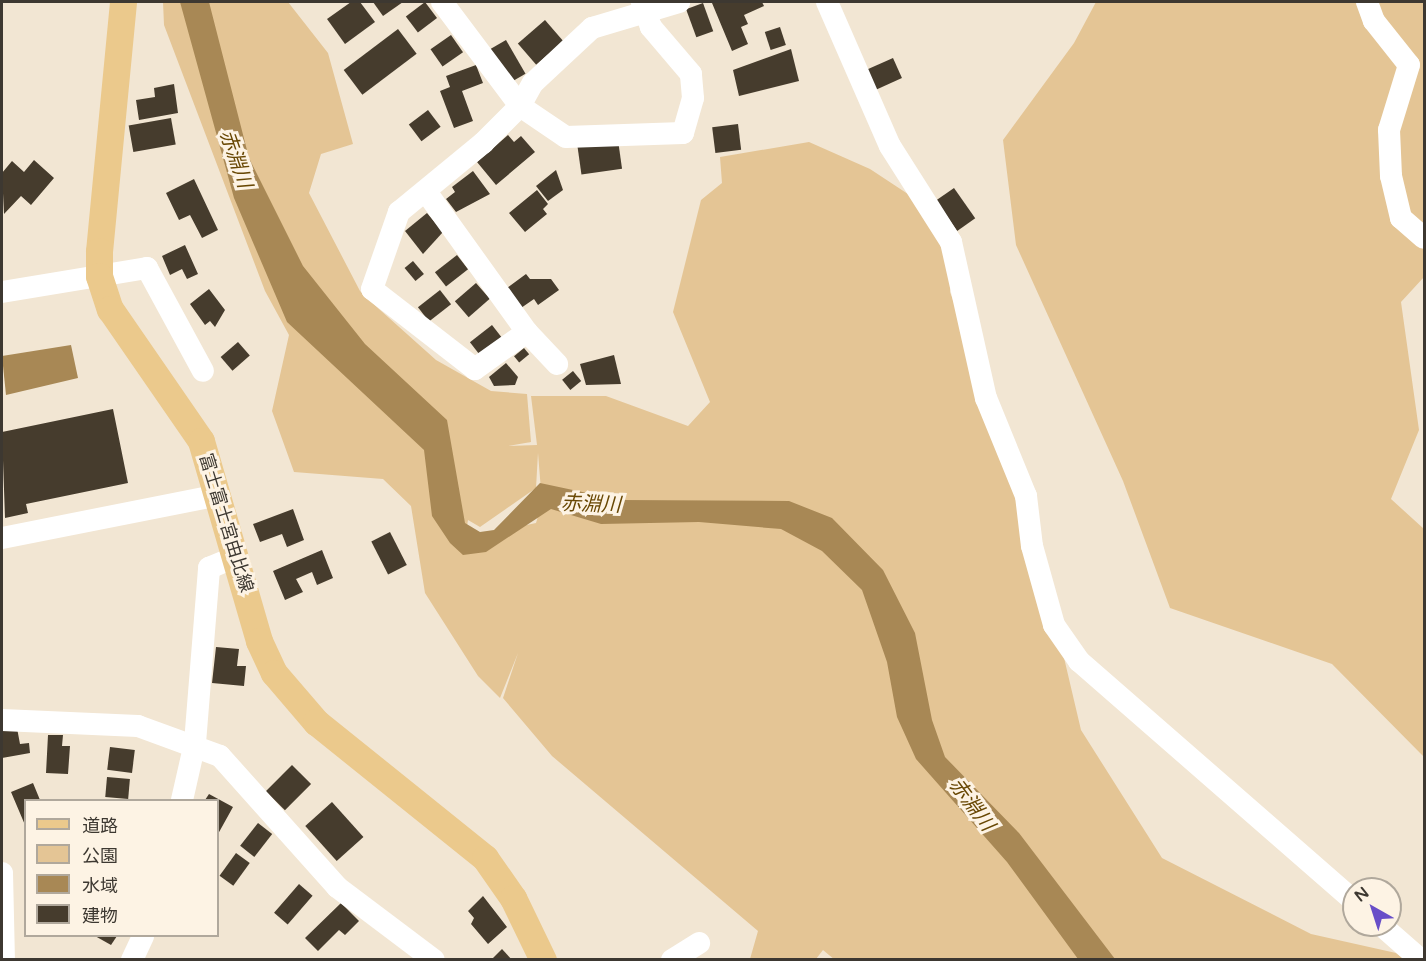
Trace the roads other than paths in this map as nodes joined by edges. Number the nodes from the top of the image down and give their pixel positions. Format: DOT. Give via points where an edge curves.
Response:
graph roads {
  1 [pos="123,2"];
  2 [pos="442,2"];
  3 [pos="679,2"];
  4 [pos="827,2"];
  5 [pos="1367,2"];
  6 [pos="645,7"];
  7 [pos="520,106"];
  8 [pos="427,193"];
  9 [pos="1425,238"];
  10 [pos="99,276"];
  11 [pos="2,292"];
  12 [pos="527,332"];
  13 [pos="557,364"];
  14 [pos="203,371"];
  15 [pos="219,495"];
  16 [pos="2,538"];
  17 [pos="237,556"];
  18 [pos="2,720"];
  19 [pos="195,743"];
  20 [pos="182,799"];
  21 [pos="2,873"];
  22 [pos="1342,891"];
  23 [pos="143,937"];
  24 [pos="1395,937"];
  25 [pos="699,943"];
  26 [pos="3,960"];
  27 [pos="132,960"];
  28 [pos="434,960"];
  29 [pos="543,960"];
  30 [pos="672,960"];
  31 [pos="1421,960"];
  1 -- 10 [label="main road, 富士富士宮由比線"];
  2 -- 7 [label="street"];
  3 -- 6 [label="street"];
  4 -- 22 [label="street" via="890,146 951,242 986,398 1026,496 1032,546 1054,625 1079,661"];
  5 -- 9 [label="street" via="1374,21 1409,66 1389,129 1391,176 1401,218"];
  6 -- 7 [label="street" via="592,28 533,83"];
  6 -- 7 [label="street" via="651,27 691,74 693,98 683,133 566,137"];
  7 -- 8 [label="street"];
  8 -- 12 [label="street"];
  8 -- 12 [label="street" via="399,212 372,289 475,369"];
  10 -- 11 [label="street"];
  10 -- 14 [label="street" via="147,268"];
  10 -- 15 [label="main road, 富士富士宮由比線" via="126,338 201,441"];
  12 -- 13 [label="street"];
  15 -- 16 [label="street"];
  15 -- 17 [label="main road, 富士富士宮由比線"];
  17 -- 19 [label="street" via="209,568"];
  17 -- 29 [label="main road, 富士富士宮由比線" via="259,641 292,696 338,741 485,858 513,898"];
  18 -- 19 [label="street" via="138,726"];
  19 -- 20 [label="street"];
  19 -- 28 [label="street" via="220,756 337,887"];
  21 -- 26 [label="street"];
  23 -- 27 [label="street"];
  24 -- 31 [label="street"];
  25 -- 30 [label="street"];
}
